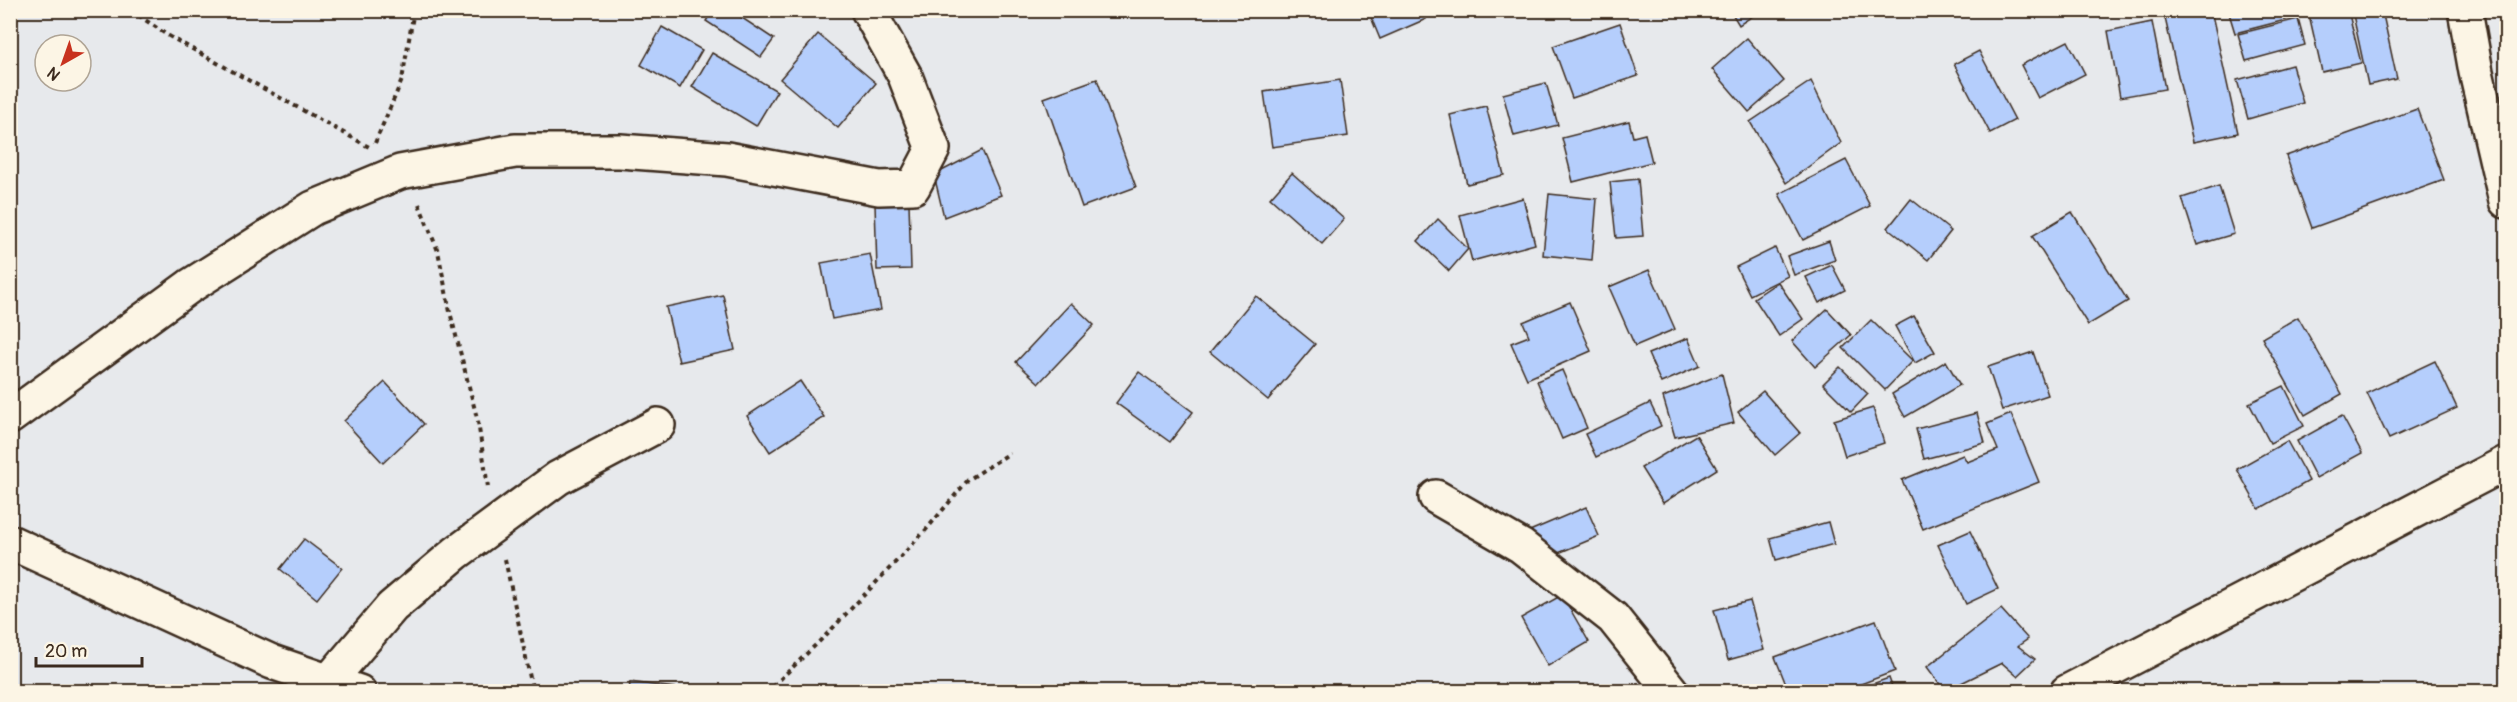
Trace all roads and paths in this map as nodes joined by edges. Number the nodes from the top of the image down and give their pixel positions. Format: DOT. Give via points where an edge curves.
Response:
graph roads {
  1 [pos="130,10"];
  2 [pos="414,10"];
  3 [pos="868,10"];
  4 [pos="2466,10"];
  5 [pos="400,172"];
  6 [pos="2506,201"];
  7 [pos="10,417"];
  8 [pos="658,425"];
  9 [pos="1010,453"];
  10 [pos="2506,463"];
  11 [pos="1436,497"];
  12 [pos="496,524"];
  13 [pos="10,542"];
  14 [pos="329,681"];
  15 [pos="359,692"];
  16 [pos="534,692"];
  17 [pos="766,692"];
  18 [pos="1672,692"];
  19 [pos="2067,692"];
  1 -- 2 [label="path" via="167,35 373,150 402,80"];
  3 -- 5 [label="street" via="905,76 933,149 913,187 879,188 727,159 620,151 514,151"];
  4 -- 6 [label="street"];
  5 -- 7 [label="street" via="313,208 190,286"];
  5 -- 12 [label="path" via="420,204 438,250 478,423"];
  8 -- 12 [label="street" via="558,478"];
  9 -- 17 [label="path" via="968,480 828,633"];
  10 -- 19 [label="street"];
  11 -- 18 [label="street" via="1521,546 1612,618"];
  12 -- 14 [label="street" via="456,552 392,607"];
  12 -- 16 [label="path"];
  13 -- 14 [label="street" via="272,662"];
  14 -- 15 [label="street"];
}
